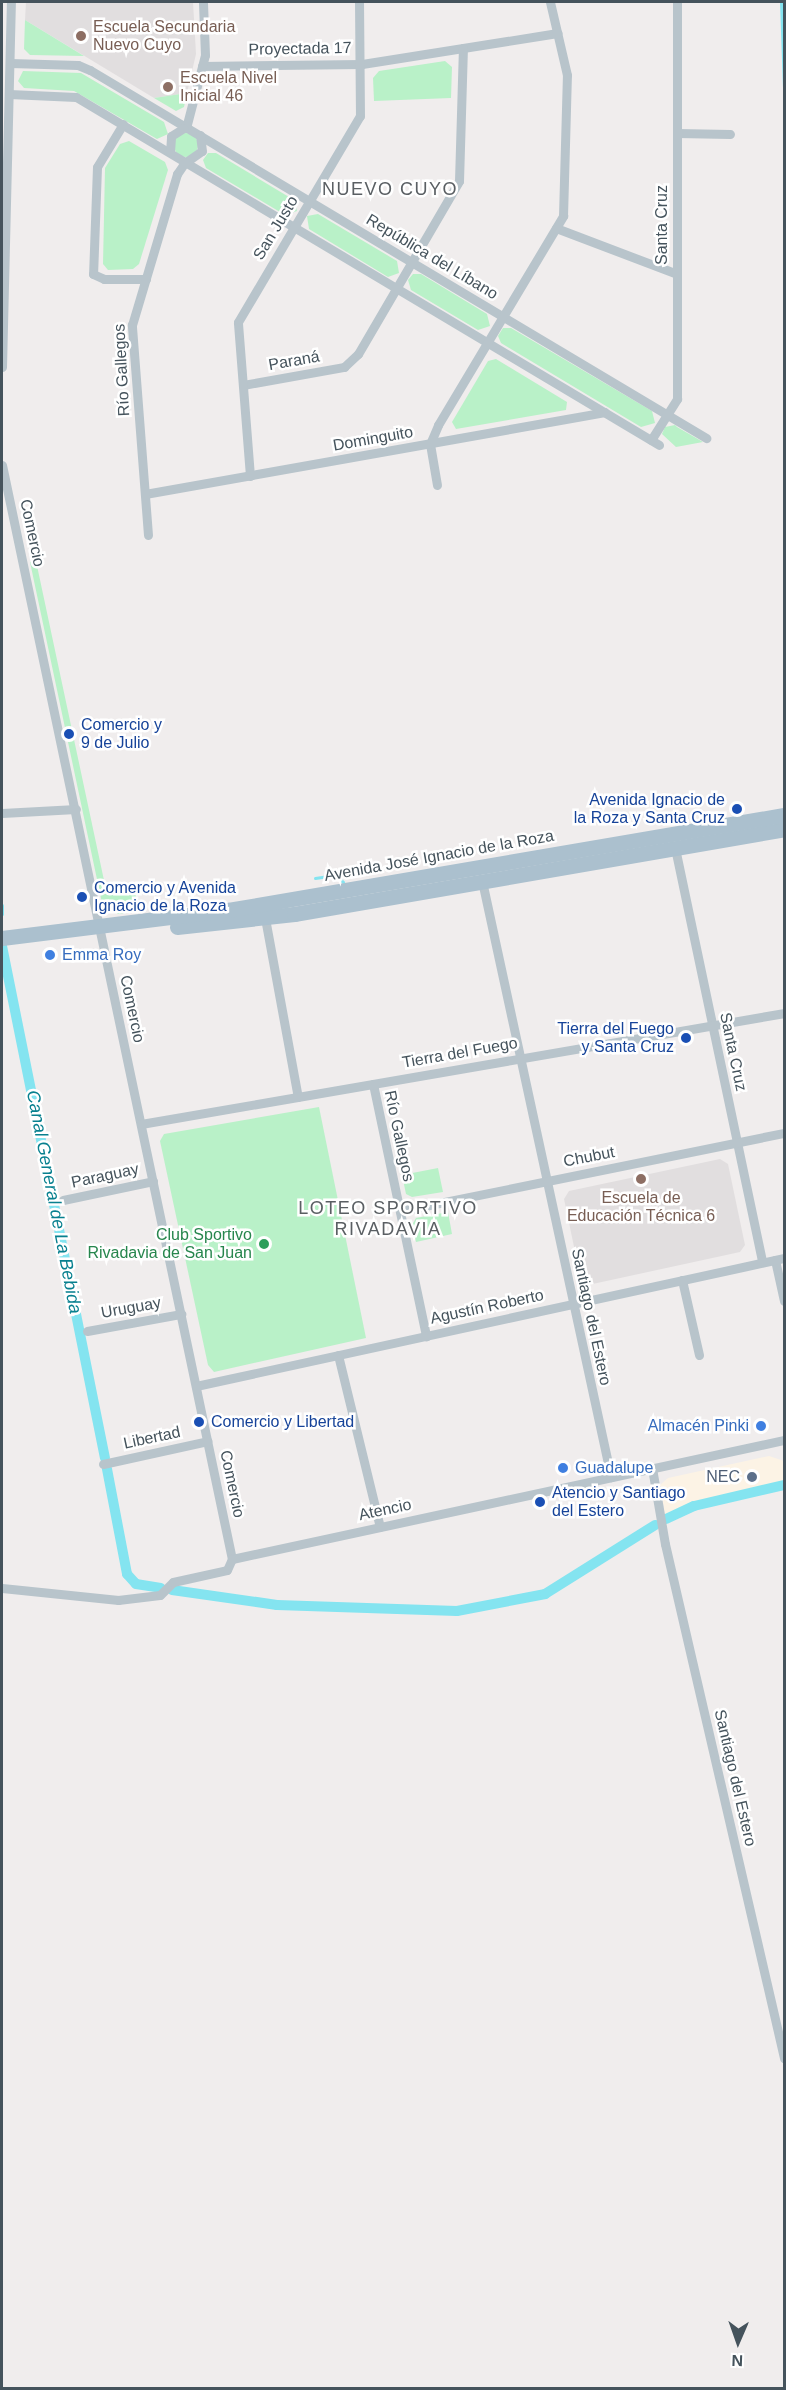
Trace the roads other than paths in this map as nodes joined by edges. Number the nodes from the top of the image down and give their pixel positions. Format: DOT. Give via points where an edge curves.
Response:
graph roads {
  1 [pos="11,2"];
  2 [pos="203,2"];
  3 [pos="360,2"];
  4 [pos="550,2"];
  5 [pos="677,2"];
  6 [pos="558,33"];
  7 [pos="463,48"];
  8 [pos="10,63"];
  9 [pos="362,63"];
  10 [pos="202,66"];
  11 [pos="9,94"];
  12 [pos="193,109"];
  13 [pos="123,124"];
  14 [pos="185,128"];
  15 [pos="677,133"];
  16 [pos="200,134"];
  17 [pos="730,134"];
  18 [pos="172,155"];
  19 [pos="186,162"];
  20 [pos="177,174"];
  21 [pos="309,202"];
  22 [pos="294,227"];
  23 [pos="556,228"];
  24 [pos="411,262"];
  25 [pos="677,274"];
  26 [pos="146,279"];
  27 [pos="396,288"];
  28 [pos="502,316"];
  29 [pos="487,342"];
  30 [pos="2,367"];
  31 [pos="243,385"];
  32 [pos="605,412"];
  33 [pos="667,414"];
  34 [pos="706,438"];
  35 [pos="430,444"];
  36 [pos="2,468"];
  37 [pos="250,476"];
  38 [pos="437,485"];
  39 [pos="145,494"];
  40 [pos="148,535"];
  41 [pos="76,809"];
  42 [pos="2,813"];
  43 [pos="784,815"];
  44 [pos="784,829"];
  45 [pos="675,848"];
  46 [pos="482,881"];
  47 [pos="265,918"];
  48 [pos="100,928"];
  49 [pos="2,938"];
  50 [pos="784,1012"];
  51 [pos="712,1025"];
  52 [pos="520,1058"];
  53 [pos="373,1084"];
  54 [pos="298,1097"];
  55 [pos="141,1124"];
  56 [pos="784,1133"];
  57 [pos="737,1142"];
  58 [pos="153,1181"];
  59 [pos="547,1181"];
  60 [pos="63,1200"];
  61 [pos="400,1211"];
  62 [pos="780,1258"];
  63 [pos="762,1262"];
  64 [pos="682,1280"];
  65 [pos="784,1301"];
  66 [pos="573,1304"];
  67 [pos="181,1314"];
  68 [pos="87,1331"];
  69 [pos="426,1336"];
  70 [pos="338,1355"];
  71 [pos="699,1355"];
  72 [pos="196,1386"];
  73 [pos="784,1440"];
  74 [pos="208,1441"];
  75 [pos="103,1464"];
  76 [pos="652,1468"];
  77 [pos="611,1477"];
  78 [pos="380,1527"];
  79 [pos="232,1559"];
  80 [pos="2,1588"];
  81 [pos="784,2058"];
  1 -- 8 [label="street"];
  2 -- 10 [label="street"];
  3 -- 9 [label="street, San Justo"];
  4 -- 6 [label="street"];
  5 -- 15 [label="street, Santa Cruz"];
  6 -- 7 [label="street, Proyectada 17"];
  6 -- 23 [label="street" via="567,80 564,212"];
  7 -- 9 [label="street, Proyectada 17"];
  7 -- 24 [label="street" via="459,181"];
  8 -- 11 [label="street"];
  8 -- 14 [label="street, República del Líbano" via="83,66"];
  9 -- 10 [label="street, Proyectada 17"];
  9 -- 21 [label="street, San Justo" via="360,116"];
  10 -- 12 [label="street"];
  11 -- 13 [label="street" via="76,97"];
  11 -- 30 [label="street"];
  12 -- 14 [label="street"];
  12 -- 16 [label="street"];
  13 -- 18 [label="street"];
  13 -- 26 [label="street" via="97,167 92,269 99,279"];
  14 -- 16 [label="street, República del Líbano"];
  14 -- 18 [label="street" via="171,136"];
  15 -- 17 [label="street"];
  15 -- 25 [label="street, Santa Cruz"];
  16 -- 19 [label="street, Río Gallegos" via="202,151"];
  16 -- 21 [label="street, República del Líbano"];
  18 -- 19 [label="street"];
  18 -- 20 [label="street, Río Gallegos"];
  19 -- 20 [label="street, Río Gallegos"];
  19 -- 22 [label="street"];
  20 -- 26 [label="street, Río Gallegos"];
  21 -- 22 [label="street, San Justo"];
  21 -- 24 [label="street, República del Líbano"];
  22 -- 27 [label="street"];
  22 -- 31 [label="street, San Justo" via="238,322"];
  23 -- 25 [label="street"];
  23 -- 28 [label="street"];
  24 -- 27 [label="street"];
  24 -- 28 [label="street, República del Líbano"];
  25 -- 33 [label="street, Santa Cruz" via="677,399"];
  26 -- 39 [label="street, Río Gallegos" via="132,325"];
  27 -- 29 [label="street"];
  27 -- 31 [label="street, Paraná" via="350,364"];
  28 -- 29 [label="street"];
  28 -- 33 [label="street, República del Líbano"];
  29 -- 32 [label="street"];
  29 -- 35 [label="street"];
  31 -- 37 [label="street, San Justo"];
  32 -- 33 [label="street, Santa Cruz" via="655,442"];
  32 -- 35 [label="street, Dominguito"];
  33 -- 34 [label="street, República del Líbano"];
  35 -- 37 [label="street, Dominguito"];
  35 -- 38 [label="street"];
  36 -- 41 [label="street, Comercio"];
  37 -- 39 [label="street, Dominguito"];
  39 -- 40 [label="street, Río Gallegos"];
  41 -- 42 [label="street"];
  41 -- 48 [label="street, Comercio"];
  43 -- 48 [label="main road, Avenida José Ignacio de la Roza" via="259,905"];
  44 -- 45 [label="main road, Avenida José Ignacio de la Roza"];
  45 -- 46 [label="main road, Avenida José Ignacio de la Roza"];
  45 -- 51 [label="street, Santa Cruz"];
  46 -- 47 [label="main road, Avenida José Ignacio de la Roza"];
  46 -- 52 [label="street, Santiago del Estero"];
  47 -- 48 [label="main road, Avenida José Ignacio de la Roza" via="139,929"];
  47 -- 54 [label="street"];
  48 -- 49 [label="main road, Avenida José Ignacio de la Roza"];
  48 -- 55 [label="street, Comercio"];
  50 -- 51 [label="street, Tierra del Fuego"];
  51 -- 52 [label="street, Tierra del Fuego"];
  51 -- 57 [label="street, Santa Cruz"];
  52 -- 53 [label="street, Tierra del Fuego"];
  52 -- 59 [label="street, Santiago del Estero"];
  53 -- 54 [label="street, Tierra del Fuego"];
  53 -- 61 [label="street, Río Gallegos"];
  54 -- 55 [label="street, Tierra del Fuego"];
  55 -- 58 [label="street, Comercio"];
  56 -- 57 [label="street, Chubut"];
  57 -- 59 [label="street, Chubut"];
  57 -- 63 [label="street, Santa Cruz"];
  58 -- 60 [label="street, Paraguay"];
  58 -- 67 [label="street, Comercio"];
  59 -- 61 [label="street, Chubut"];
  59 -- 66 [label="street, Santiago del Estero"];
  61 -- 69 [label="street, Río Gallegos"];
  62 -- 63 [label="street, Agustín Roberto"];
  62 -- 65 [label="street"];
  63 -- 64 [label="street, Agustín Roberto"];
  64 -- 66 [label="street, Agustín Roberto"];
  64 -- 71 [label="street"];
  66 -- 69 [label="street, Agustín Roberto"];
  66 -- 77 [label="street, Santiago del Estero"];
  67 -- 68 [label="street, Uruguay"];
  67 -- 72 [label="street, Comercio"];
  69 -- 70 [label="street, Agustín Roberto"];
  70 -- 72 [label="street, Agustín Roberto"];
  70 -- 78 [label="street"];
  72 -- 74 [label="street, Comercio"];
  73 -- 76 [label="street, Atencio"];
  74 -- 75 [label="street, Libertad"];
  74 -- 79 [label="street, Comercio"];
  76 -- 77 [label="street, Atencio"];
  76 -- 81 [label="street, Santiago del Estero" via="665,1544"];
  77 -- 78 [label="street, Atencio"];
  78 -- 79 [label="street, Atencio"];
  79 -- 80 [label="street, Atencio" via="227,1570 173,1582 160,1595 118,1600"];
}
